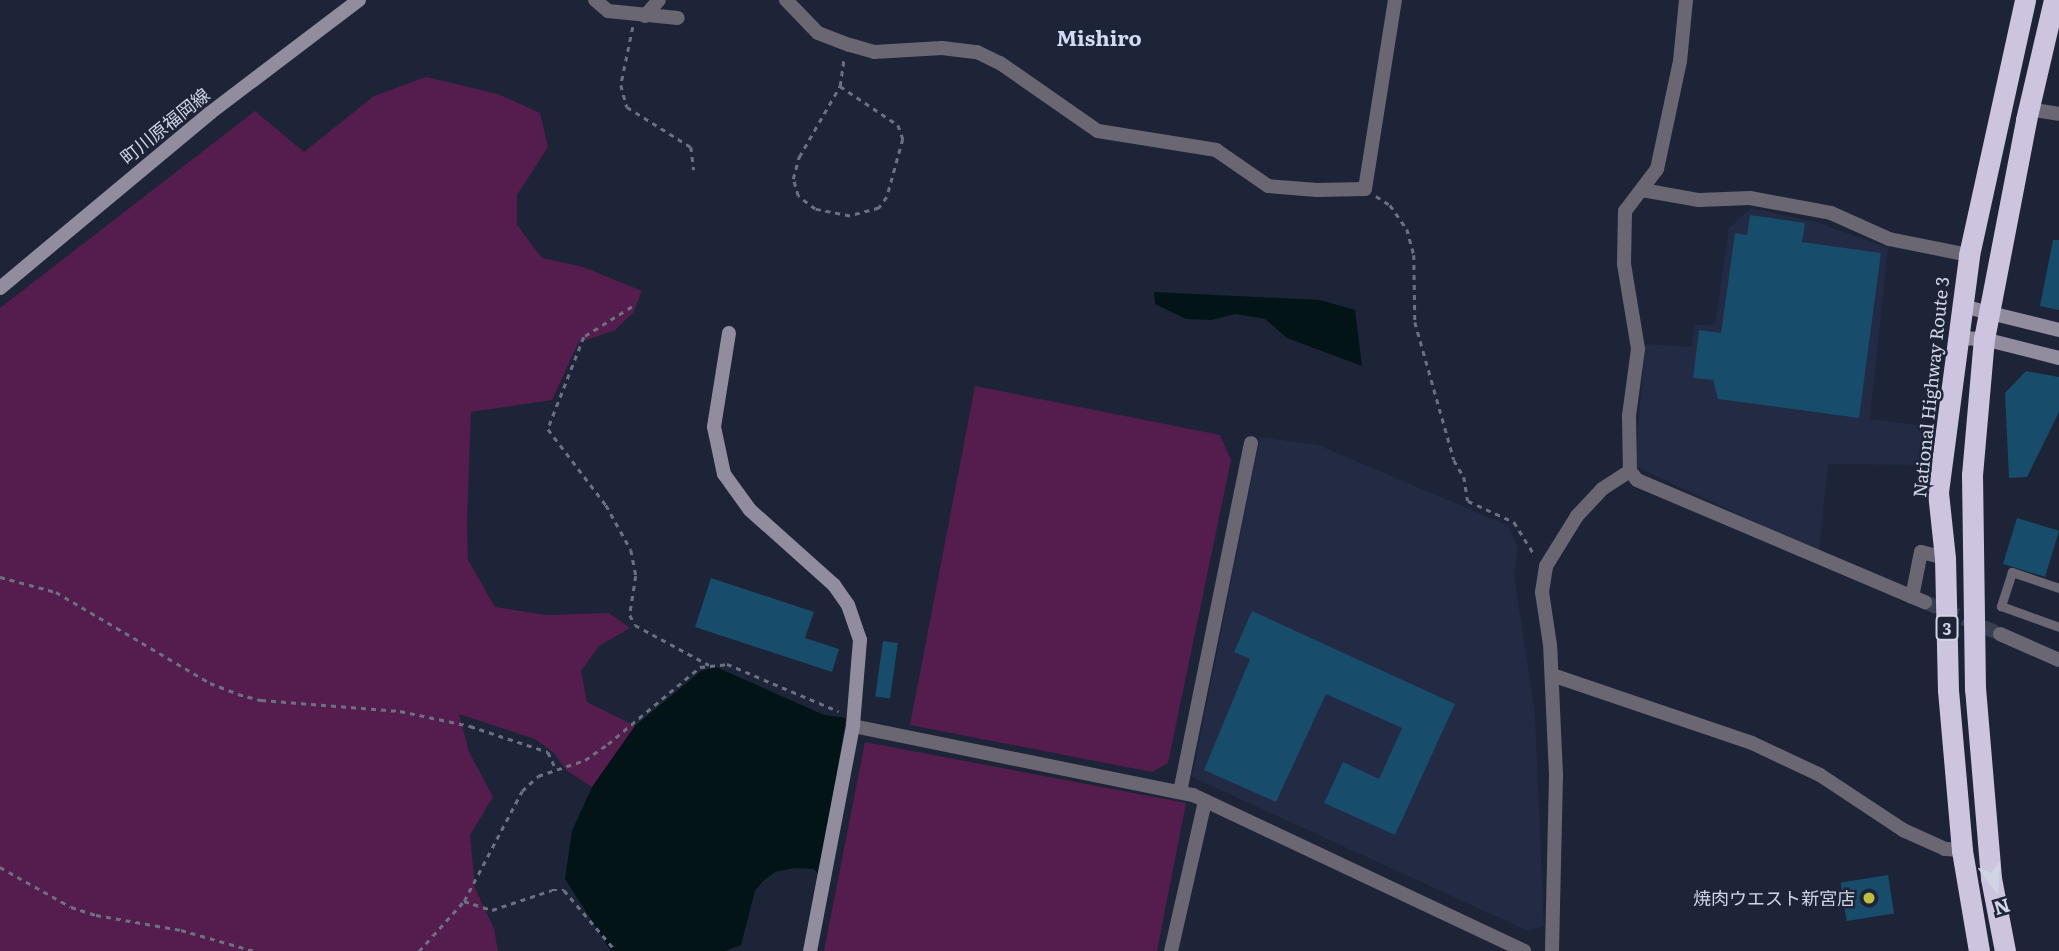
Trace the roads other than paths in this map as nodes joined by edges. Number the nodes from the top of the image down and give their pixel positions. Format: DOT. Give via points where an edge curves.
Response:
graph roads {
  1 [pos="359,0"];
  2 [pos="595,0"];
  3 [pos="659,0"];
  4 [pos="786,0"];
  5 [pos="1395,0"];
  6 [pos="1686,0"];
  7 [pos="2025,0"];
  8 [pos="2054,0"];
  9 [pos="645,16"];
  10 [pos="678,18"];
  11 [pos="2028,108"];
  12 [pos="2059,114"];
  13 [pos="1642,190"];
  14 [pos="1969,255"];
  15 [pos="0,288"];
  16 [pos="1962,306"];
  17 [pos="1991,310"];
  18 [pos="2059,331"];
  19 [pos="729,333"];
  20 [pos="1956,338"];
  21 [pos="1984,339"];
  22 [pos="2059,358"];
  23 [pos="1251,443"];
  24 [pos="1630,471"];
  25 [pos="1945,558"];
  26 [pos="2059,588"];
  27 [pos="2059,627"];
  28 [pos="2000,634"];
  29 [pos="2059,660"];
  30 [pos="1552,675"];
  31 [pos="854,719"];
  32 [pos="1180,792"];
  33 [pos="1205,800"];
  34 [pos="1962,850"];
  35 [pos="810,951"];
  36 [pos="1171,951"];
  37 [pos="1524,951"];
  38 [pos="1552,951"];
  39 [pos="1979,951"];
  40 [pos="2005,951"];
  1 -- 15 [label="main road, 町川原福岡線" via="210,113"];
  2 -- 9 [label="street" via="608,11"];
  3 -- 9 [label="street"];
  4 -- 5 [label="street" via="818,33 874,52 942,48 977,52 1098,131 1216,150 1268,186 1365,188"];
  6 -- 13 [label="street" via="1680,61 1657,169"];
  7 -- 14 [label="highway, National Highway Route 3 / 3"];
  8 -- 11 [label="highway, 3"];
  9 -- 10 [label="street"];
  11 -- 12 [label="street"];
  11 -- 17 [label="highway, 3"];
  13 -- 14 [label="street" via="1699,200 1750,198 1831,213 1889,239"];
  13 -- 24 [label="street" via="1625,211 1624,264 1638,349 1629,416"];
  14 -- 16 [label="highway, National Highway Route 3 / 3"];
  16 -- 17 [label="main road"];
  16 -- 20 [label="highway, National Highway Route 3 / 3"];
  17 -- 18 [label="main road"];
  17 -- 21 [label="highway, 3"];
  19 -- 31 [label="main road" via="714,427 724,474 750,510 834,585 848,605 860,640"];
  20 -- 21 [label="main road"];
  20 -- 25 [label="highway, National Highway Route 3 / 3" via="1951,417 1938,492"];
  21 -- 22 [label="main road"];
  21 -- 40 [label="highway, 3" via="1972,475 1975,689 1991,878"];
  23 -- 32 [label="street"];
  24 -- 25 [label="street" via="1637,480 1919,599 1921,552"];
  24 -- 30 [label="street" via="1602,489 1555,545 1548,561 1542,593"];
  25 -- 34 [label="highway, National Highway Route 3 / 3" via="1948,690"];
  26 -- 27 [label="lane" via="2012,572 2001,606"];
  28 -- 29 [label="street"];
  30 -- 34 [label="street" via="1752,743 1820,775 1902,830 1945,849"];
  30 -- 38 [label="street" via="1556,775"];
  31 -- 32 [label="street"];
  31 -- 35 [label="main road"];
  32 -- 33 [label="street"];
  33 -- 36 [label="street"];
  33 -- 37 [label="street"];
  34 -- 39 [label="highway, National Highway Route 3 / 3"];
}
